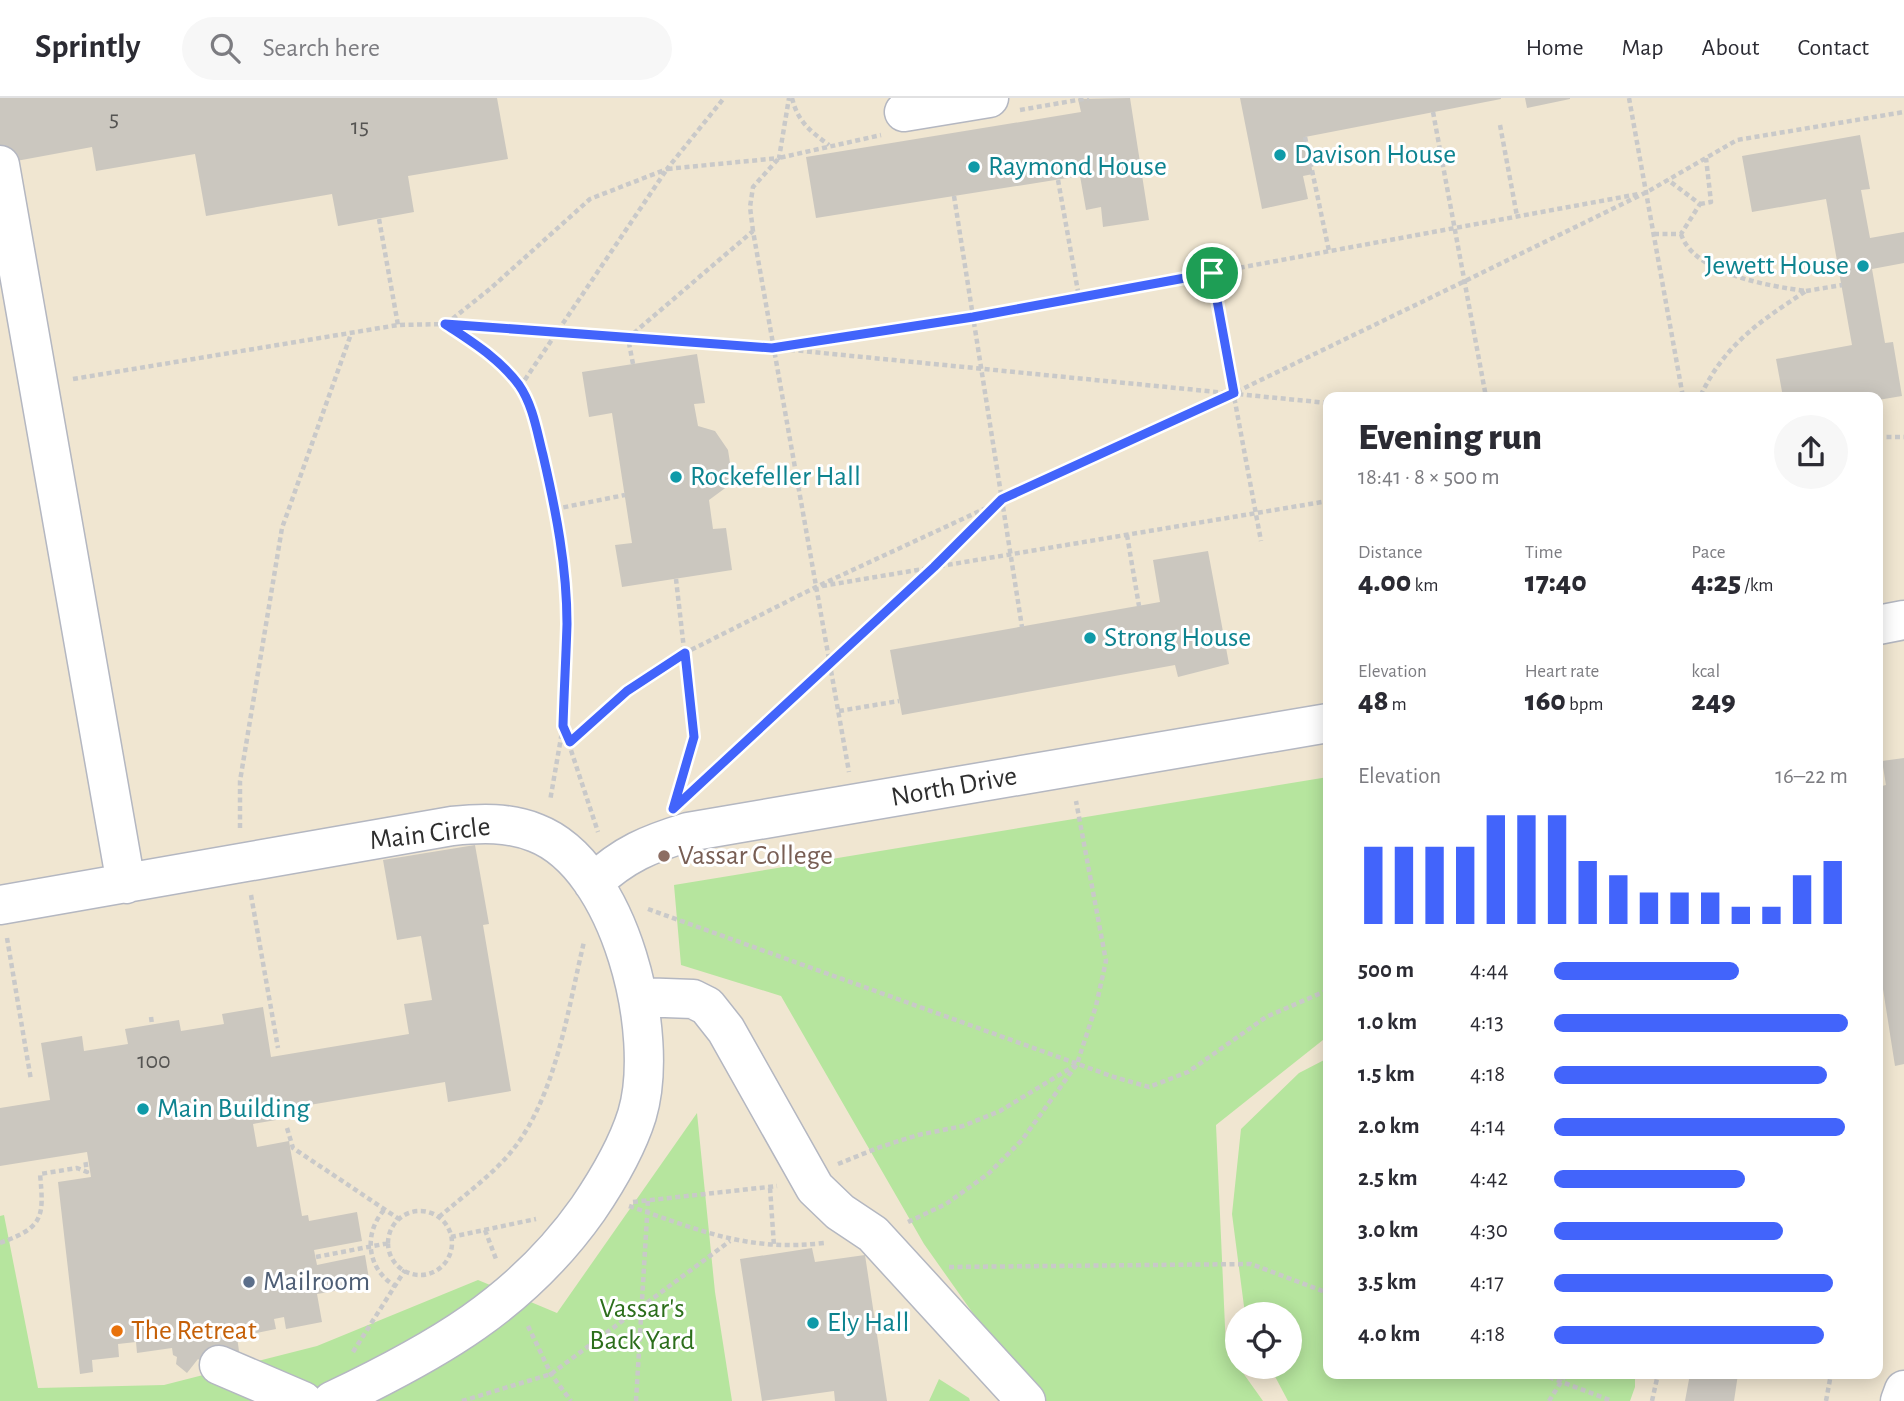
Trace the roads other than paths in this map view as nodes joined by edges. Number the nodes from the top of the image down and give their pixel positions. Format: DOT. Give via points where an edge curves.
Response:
graph roads {
  1 [pos="989,98"];
  2 [pos="904,112"];
  3 [pos="0,165"];
  4 [pos="1904,620"];
  5 [pos="1883,624"];
  6 [pos="1323,724"];
  7 [pos="593,883"];
  8 [pos="127,884"];
  9 [pos="3,918"];
  10 [pos="638,997"];
  11 [pos="219,1365"];
  12 [pos="1904,1390"];
  13 [pos="303,1401"];
  14 [pos="332,1401"];
  15 [pos="1026,1401"];
  16 [pos="1900,1401"];
  1 -- 2 [label="lane"];
  3 -- 8 [label="lane"];
  4 -- 5 [label="lane"];
  6 -- 7 [label="lane, North Drive" via="688,832 640,848"];
  7 -- 8 [label="lane, Main Circle" via="561,847 537,833 485,823"];
  7 -- 10 [label="lane, Main Circle" via="614,921"];
  8 -- 9 [label="lane, Main Circle"];
  10 -- 14 [label="lane, Main Circle" via="644,1079 637,1114 588,1208 551,1255 461,1334"];
  10 -- 15 [label="lane" via="693,999 707,1006 726,1030 815,1188 873,1234"];
  11 -- 13 [label="lane"];
  12 -- 16 [label="lane"];
}
